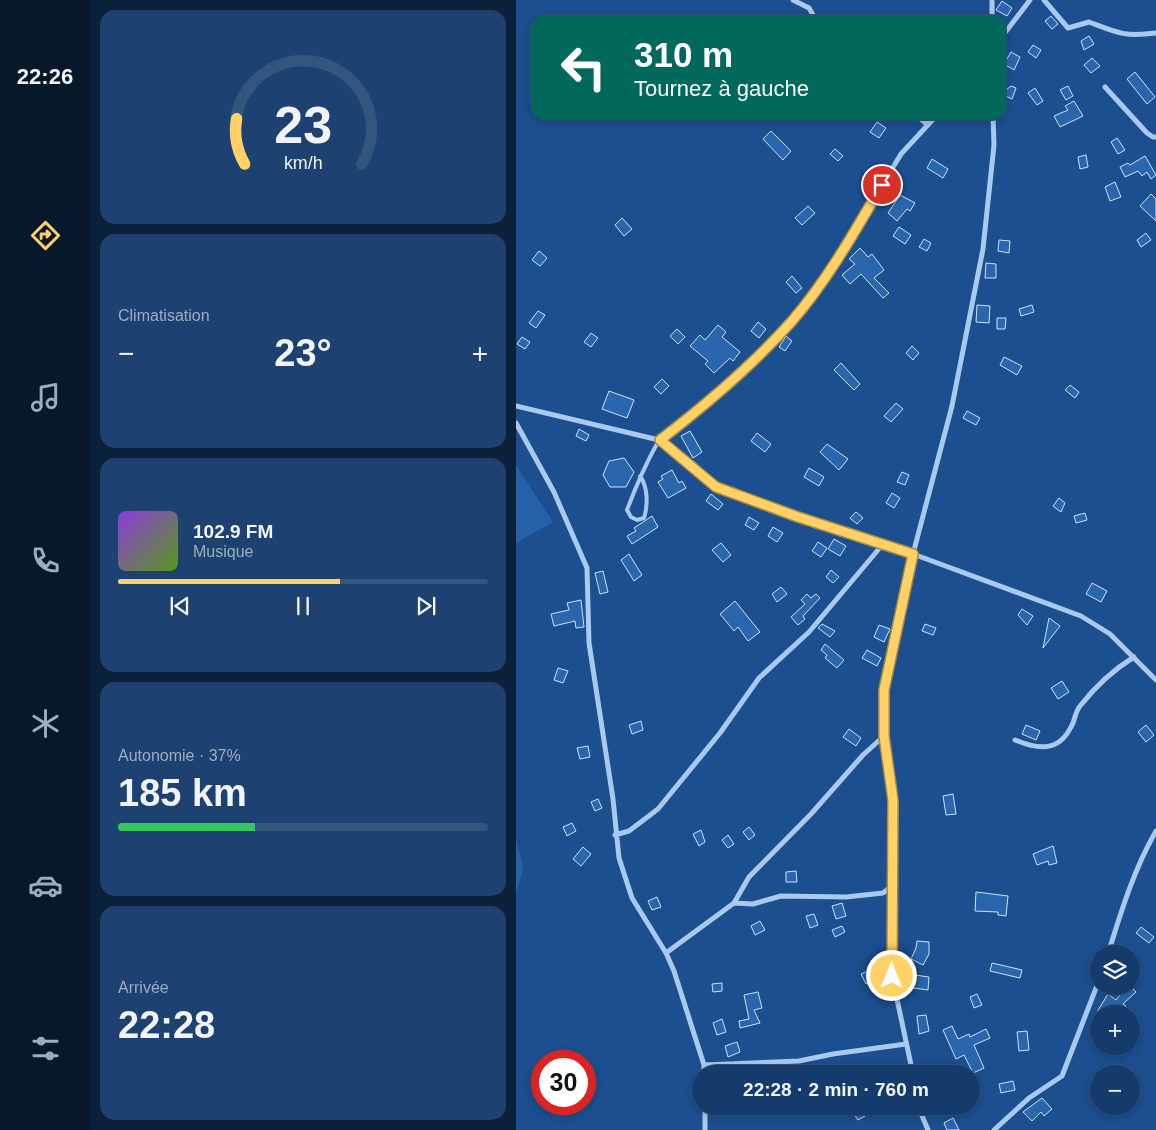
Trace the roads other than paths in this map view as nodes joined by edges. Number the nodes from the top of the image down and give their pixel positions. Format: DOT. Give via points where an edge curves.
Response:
graph roads {
  1 [pos="793,0"];
  2 [pos="992,0"];
  3 [pos="1030,0"];
  4 [pos="1044,0"];
  5 [pos="813,15"];
  6 [pos="992,15"];
  7 [pos="1006,31"];
  8 [pos="1156,33"];
  9 [pos="1105,87"];
  10 [pos="922,120"];
  11 [pos="932,120"];
  12 [pos="994,120"];
  13 [pos="928,125"];
  14 [pos="1155,139"];
  15 [pos="516,406"];
  16 [pos="516,423"];
  17 [pos="660,440"];
  18 [pos="640,476"];
  19 [pos="883,544"];
  20 [pos="913,554"];
  21 [pos="1134,657"];
  22 [pos="1156,680"];
  23 [pos="884,736"];
  24 [pos="1015,740"];
  25 [pos="1156,831"];
  26 [pos="615,835"];
  27 [pos="892,886"];
  28 [pos="734,903"];
  29 [pos="1111,945"];
  30 [pos="666,953"];
  31 [pos="1093,995"];
  32 [pos="906,1044"];
  33 [pos="704,1065"];
  34 [pos="911,1065"];
  35 [pos="705,1115"];
  36 [pos="922,1115"];
  37 [pos="705,1130"];
  38 [pos="928,1130"];
  39 [pos="994,1130"];
  1 -- 5 [label="street" via="809,8"];
  2 -- 6 [label="street"];
  3 -- 7 [label="street"];
  4 -- 8 [label="street" via="1068,28 1089,22 1112,33 1136,36"];
  9 -- 14 [label="street"];
  10 -- 13 [label="street"];
  11 -- 13 [label="street"];
  12 -- 20 [label="street" via="983,249 952,406"];
  13 -- 17 [label="street" via="901,154 864,217 793,320 702,408"];
  15 -- 17 [label="street"];
  16 -- 26 [label="street" via="554,492 587,568 589,643 613,799"];
  17 -- 18 [label="lane"];
  17 -- 19 [label="street" via="716,487"];
  18 -- 18 [label="lane" via="627,510 637,520 644,518 647,508 644,481"];
  19 -- 20 [label="street"];
  19 -- 26 [label="street" via="809,632 759,678 720,733 658,809 629,831"];
  20 -- 21 [label="street" via="1081,616 1110,634"];
  20 -- 23 [label="street" via="884,690"];
  21 -- 22 [label="street"];
  21 -- 24 [label="street" via="1115,669 1078,708 1071,728 1055,745 1035,748"];
  23 -- 27 [label="street" via="893,800"];
  23 -- 28 [label="street" via="750,877"];
  25 -- 29 [label="street" via="1123,904"];
  26 -- 30 [label="street" via="632,898"];
  27 -- 28 [label="street" via="883,893 874,894 781,896 753,904"];
  27 -- 32 [label="street" via="892,976"];
  28 -- 30 [label="street"];
  30 -- 33 [label="street"];
  31 -- 39 [label="street" via="1062,1076 1029,1098"];
  32 -- 33 [label="street" via="800,1061"];
  32 -- 34 [label="street"];
  35 -- 37 [label="street"];
  36 -- 38 [label="street"];
}
